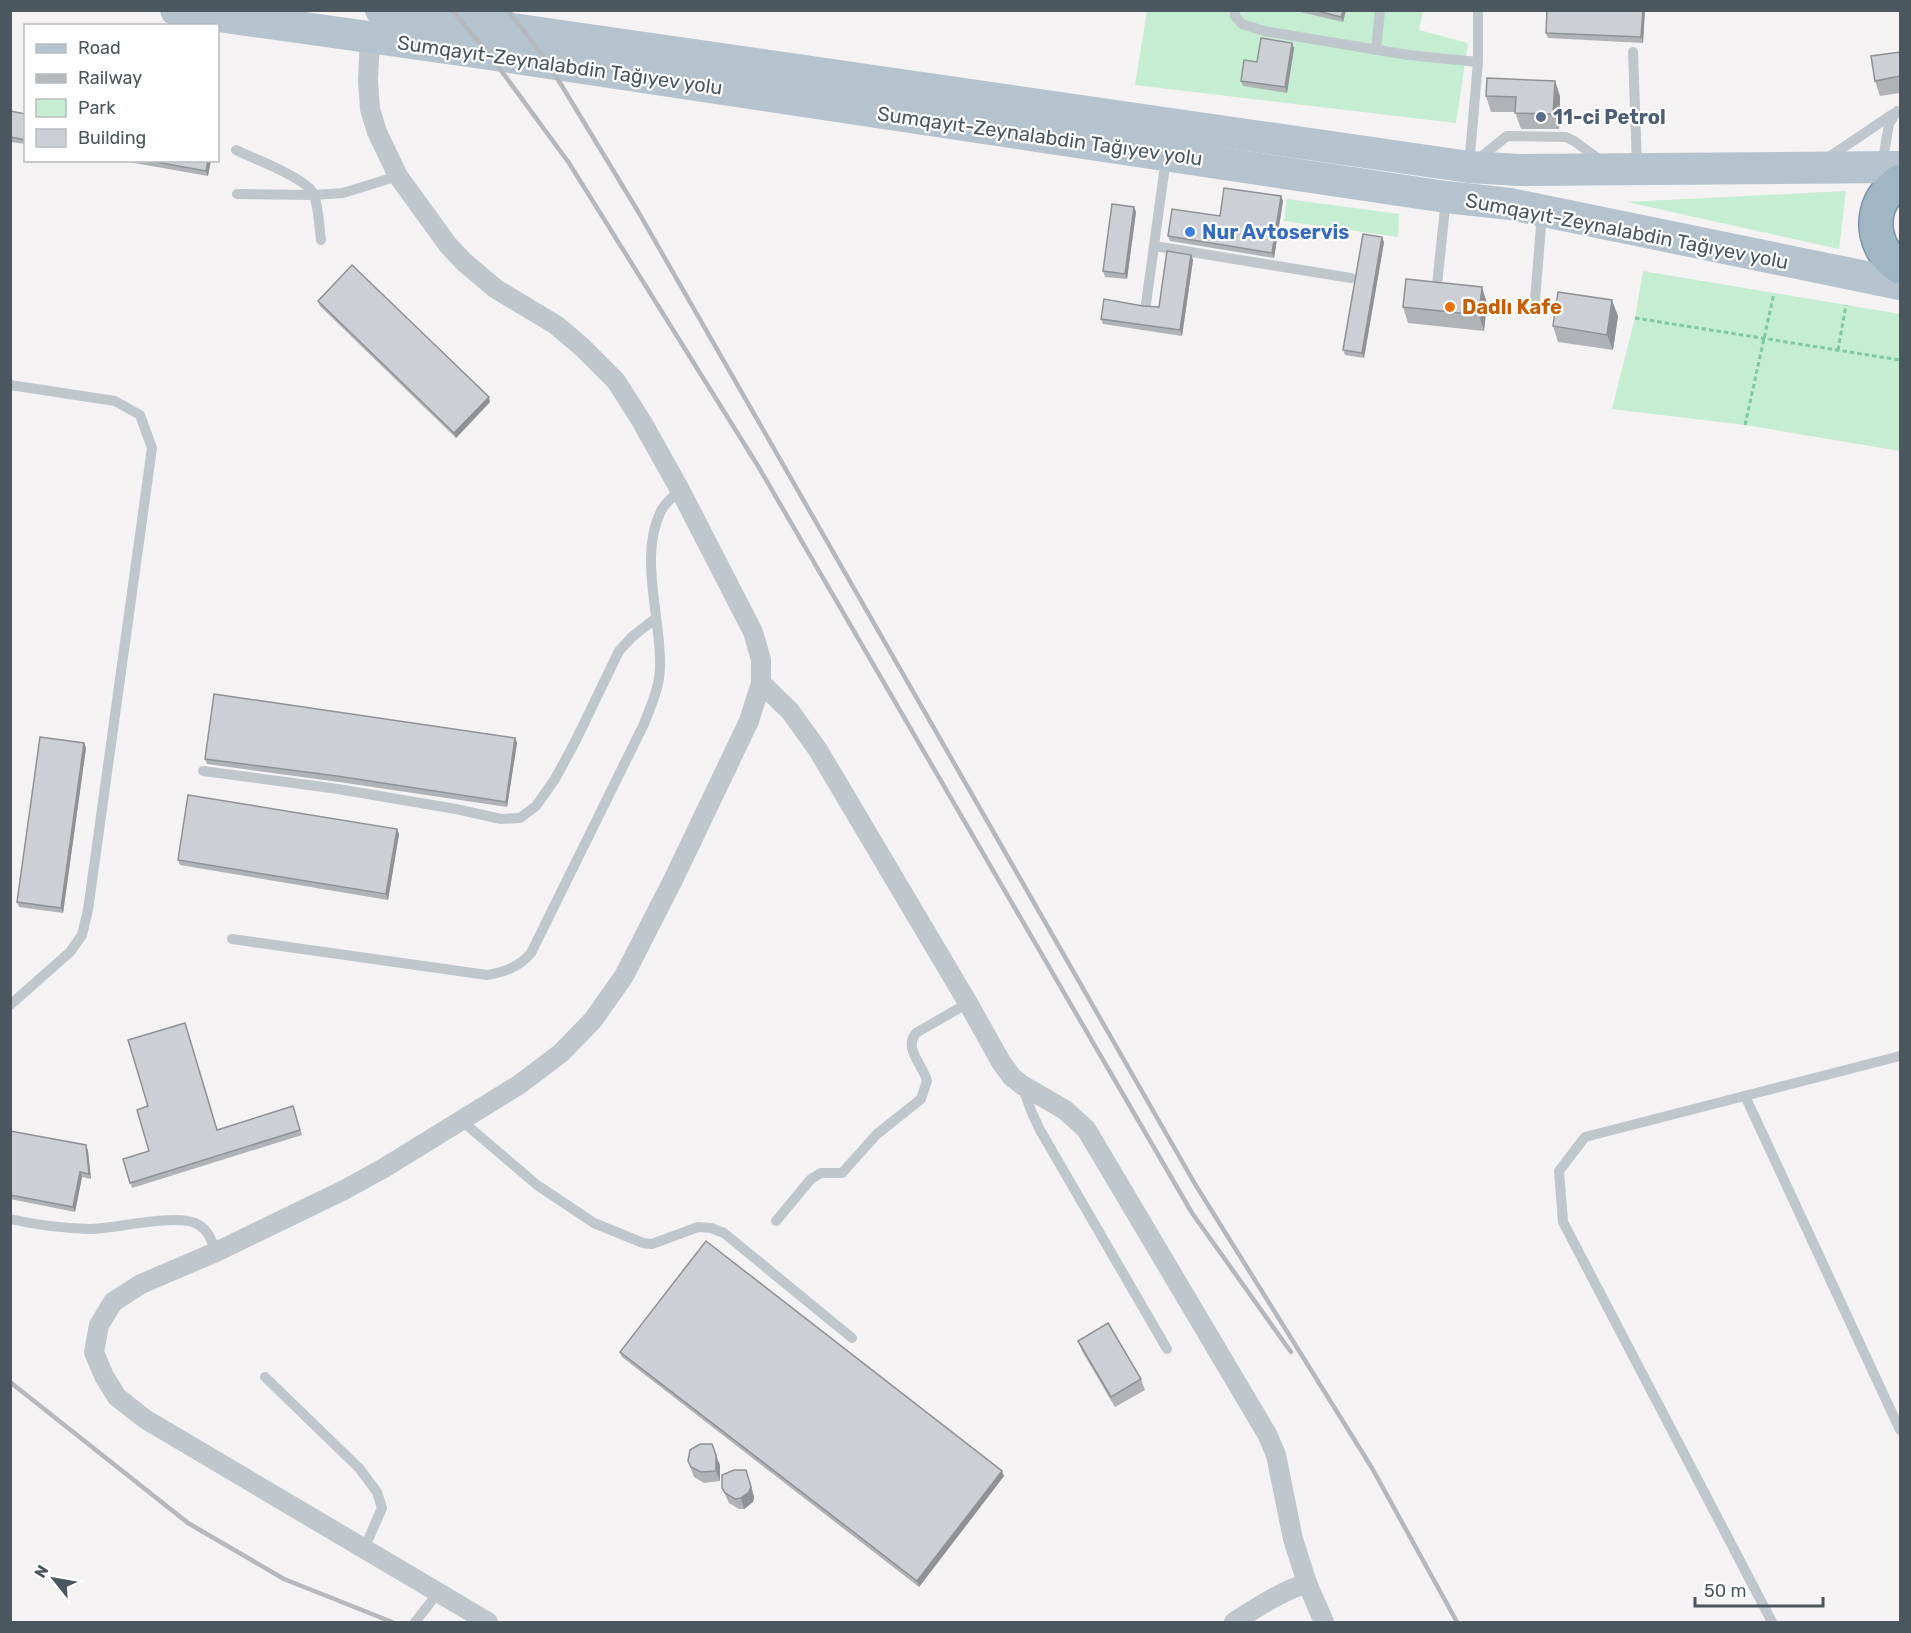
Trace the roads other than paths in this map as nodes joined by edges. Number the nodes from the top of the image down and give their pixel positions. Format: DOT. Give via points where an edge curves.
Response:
graph roads {
  1 [pos="176,10"];
  2 [pos="1235,10"];
  3 [pos="1380,10"];
  4 [pos="1479,10"];
  5 [pos="376,24"];
  6 [pos="1376,50"];
  7 [pos="1634,52"];
  8 [pos="1478,62"];
  9 [pos="1899,110"];
  10 [pos="236,150"];
  11 [pos="1166,154"];
  12 [pos="1469,167"];
  13 [pos="1814,168"];
  14 [pos="1625,169"];
  15 [pos="398,176"];
  16 [pos="1886,183"];
  17 [pos="237,194"];
  18 [pos="314,195"];
  19 [pos="1446,197"];
  20 [pos="1542,211"];
  21 [pos="321,240"];
  22 [pos="1154,246"];
  23 [pos="1900,267"];
  24 [pos="1351,278"];
  25 [pos="1900,284"];
  26 [pos="1437,285"];
  27 [pos="1535,300"];
  28 [pos="1146,304"];
  29 [pos="10,385"];
  30 [pos="680,490"];
  31 [pos="656,618"];
  32 [pos="761,683"];
  33 [pos="203,771"];
  34 [pos="232,939"];
  35 [pos="968,1003"];
  36 [pos="10,1005"];
  37 [pos="1900,1056"];
  38 [pos="1022,1085"];
  39 [pos="1745,1096"];
  40 [pos="462,1121"];
  41 [pos="10,1219"];
  42 [pos="776,1221"];
  43 [pos="216,1252"];
  44 [pos="852,1338"];
  45 [pos="1167,1349"];
  46 [pos="265,1377"];
  47 [pos="1900,1430"];
  48 [pos="364,1549"];
  49 [pos="1307,1583"];
  50 [pos="438,1593"];
  51 [pos="415,1623"];
  52 [pos="488,1623"];
  53 [pos="1234,1623"];
  54 [pos="1324,1623"];
  55 [pos="1772,1623"];
  1 -- 5 [label="main road, Sumqayıt-Zeynalabdin Tağıyev yolu"];
  2 -- 6 [label="lane" via="1242,24 1264,31"];
  3 -- 6 [label="lane"];
  4 -- 8 [label="lane"];
  5 -- 11 [label="main road, Sumqayıt-Zeynalabdin Tağıyev yolu" via="489,54"];
  5 -- 12 [label="main road, Sumqayıt-Zeynalabdin Tağıyev yolu"];
  5 -- 15 [label="street" via="368,81 370,109"];
  6 -- 8 [label="lane"];
  7 -- 14 [label="lane"];
  8 -- 12 [label="lane"];
  9 -- 13 [label="lane"];
  9 -- 16 [label="lane" via="1889,124"];
  10 -- 18 [label="lane" via="296,178"];
  11 -- 19 [label="main road, Sumqayıt-Zeynalabdin Tağıyev yolu"];
  11 -- 22 [label="lane"];
  12 -- 14 [label="main road, Sumqayıt-Zeynalabdin Tağıyev yolu"];
  13 -- 14 [label="main road, Sumqayıt-Zeynalabdin Tağıyev yolu"];
  13 -- 16 [label="main road, Sumqayıt-Zeynalabdin Tağıyev yolu"];
  15 -- 18 [label="lane" via="343,193"];
  15 -- 30 [label="street" via="464,262 496,289 556,325 616,381"];
  16 -- 23 [label="highway" via="1876,236 1882,250"];
  17 -- 18 [label="lane"];
  18 -- 21 [label="lane"];
  19 -- 20 [label="main road, Sumqayıt-Zeynalabdin Tağıyev yolu"];
  19 -- 26 [label="lane"];
  20 -- 25 [label="main road, Sumqayıt-Zeynalabdin Tağıyev yolu"];
  20 -- 27 [label="lane"];
  22 -- 24 [label="lane"];
  22 -- 28 [label="lane"];
  29 -- 36 [label="lane" via="115,401 140,415 152,448 82,936 70,952"];
  30 -- 31 [label="lane" via="662,508 650,549"];
  30 -- 32 [label="street" via="753,632 761,660"];
  31 -- 33 [label="lane" via="619,651 555,779 536,806 520,818 501,819 350,791"];
  31 -- 34 [label="lane" via="660,663 657,690 644,724 531,953 522,963 487,975"];
  32 -- 35 [label="street" via="790,711 818,750"];
  32 -- 40 [label="street" via="749,721 624,976 593,1020 561,1053"];
  35 -- 38 [label="street" via="1001,1062"];
  35 -- 42 [label="lane" via="912,1037 912,1050 927,1081 921,1099 877,1134 842,1173 821,1173 811,1179"];
  37 -- 39 [label="lane"];
  38 -- 45 [label="lane" via="1040,1130"];
  38 -- 49 [label="street" via="1065,1110 1086,1129 1267,1434 1276,1455 1293,1539"];
  39 -- 47 [label="lane"];
  39 -- 55 [label="lane" via="1585,1137 1559,1171 1563,1222"];
  40 -- 43 [label="street" via="344,1190"];
  40 -- 44 [label="lane" via="537,1185 594,1223 652,1244 698,1227 724,1233"];
  41 -- 43 [label="lane" via="89,1229 186,1221 198,1224 209,1234"];
  43 -- 48 [label="street" via="141,1284 113,1302 99,1325 94,1352 104,1376 117,1397 145,1419"];
  46 -- 48 [label="lane" via="359,1468 377,1492 382,1508"];
  48 -- 50 [label="street"];
  49 -- 53 [label="street" via="1266,1601"];
  49 -- 54 [label="street"];
  50 -- 51 [label="lane"];
  50 -- 52 [label="street"];
}
